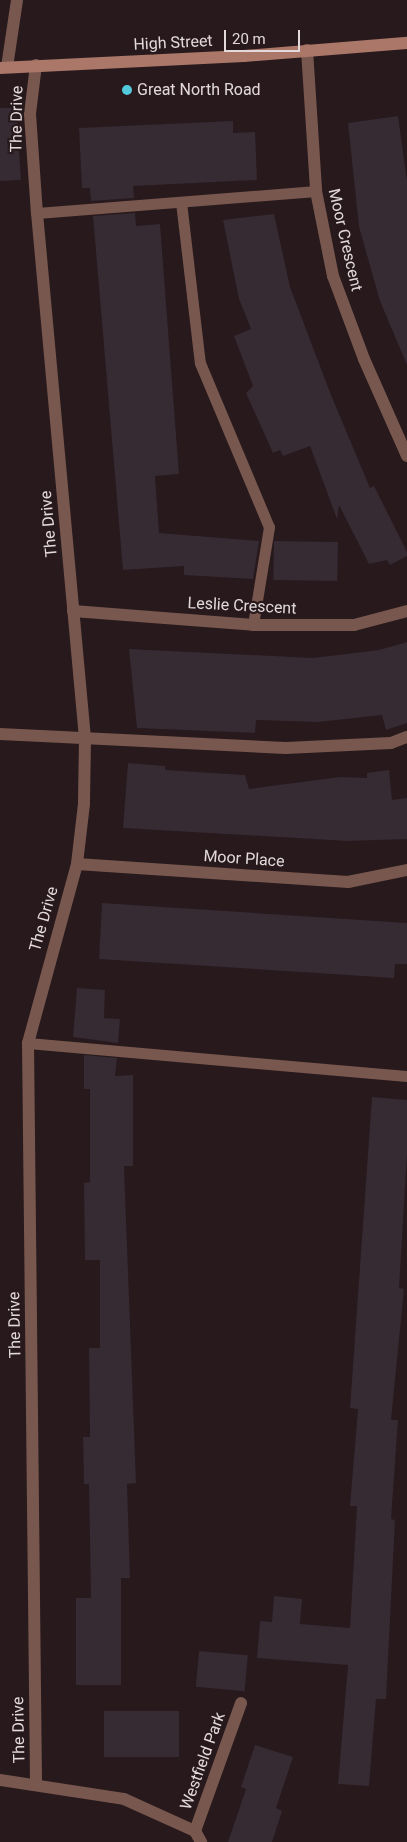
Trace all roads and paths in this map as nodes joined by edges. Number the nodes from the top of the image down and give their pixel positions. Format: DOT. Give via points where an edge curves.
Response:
graph roads {
  1 [pos="17,0"];
  2 [pos="407,43"];
  3 [pos="307,50"];
  4 [pos="36,65"];
  5 [pos="3,68"];
  6 [pos="316,191"];
  7 [pos="181,202"];
  8 [pos="37,214"];
  9 [pos="407,456"];
  10 [pos="407,611"];
  11 [pos="73,612"];
  12 [pos="253,625"];
  13 [pos="0,734"];
  14 [pos="407,737"];
  15 [pos="85,738"];
  16 [pos="77,864"];
  17 [pos="407,870"];
  18 [pos="28,1043"];
  19 [pos="407,1076"];
  20 [pos="241,1703"];
  21 [pos="0,1780"];
  22 [pos="36,1784"];
  23 [pos="198,1836"];
  1 -- 5 [label="street"];
  2 -- 3 [label="main road, High Street"];
  3 -- 4 [label="main road, High Street" via="244,56"];
  3 -- 6 [label="street, Moor Crescent"];
  4 -- 5 [label="main road, High Street"];
  4 -- 8 [label="street, The Drive" via="30,114"];
  6 -- 7 [label="lane"];
  6 -- 9 [label="street, Moor Crescent" via="333,276 364,359"];
  7 -- 8 [label="lane"];
  7 -- 12 [label="lane" via="200,363 269,527"];
  8 -- 11 [label="street, The Drive"];
  10 -- 12 [label="street, Leslie Crescent" via="354,625"];
  11 -- 12 [label="street, Leslie Crescent"];
  11 -- 15 [label="street, The Drive"];
  13 -- 15 [label="street"];
  14 -- 15 [label="street" via="391,743 286,748"];
  15 -- 16 [label="street, The Drive" via="84,804"];
  16 -- 17 [label="street, Moor Place" via="348,882"];
  16 -- 18 [label="street, The Drive"];
  18 -- 19 [label="lane"];
  18 -- 22 [label="street, The Drive"];
  20 -- 23 [label="street, Westfield Park"];
  21 -- 22 [label="street"];
  22 -- 23 [label="street" via="124,1799"];
}
